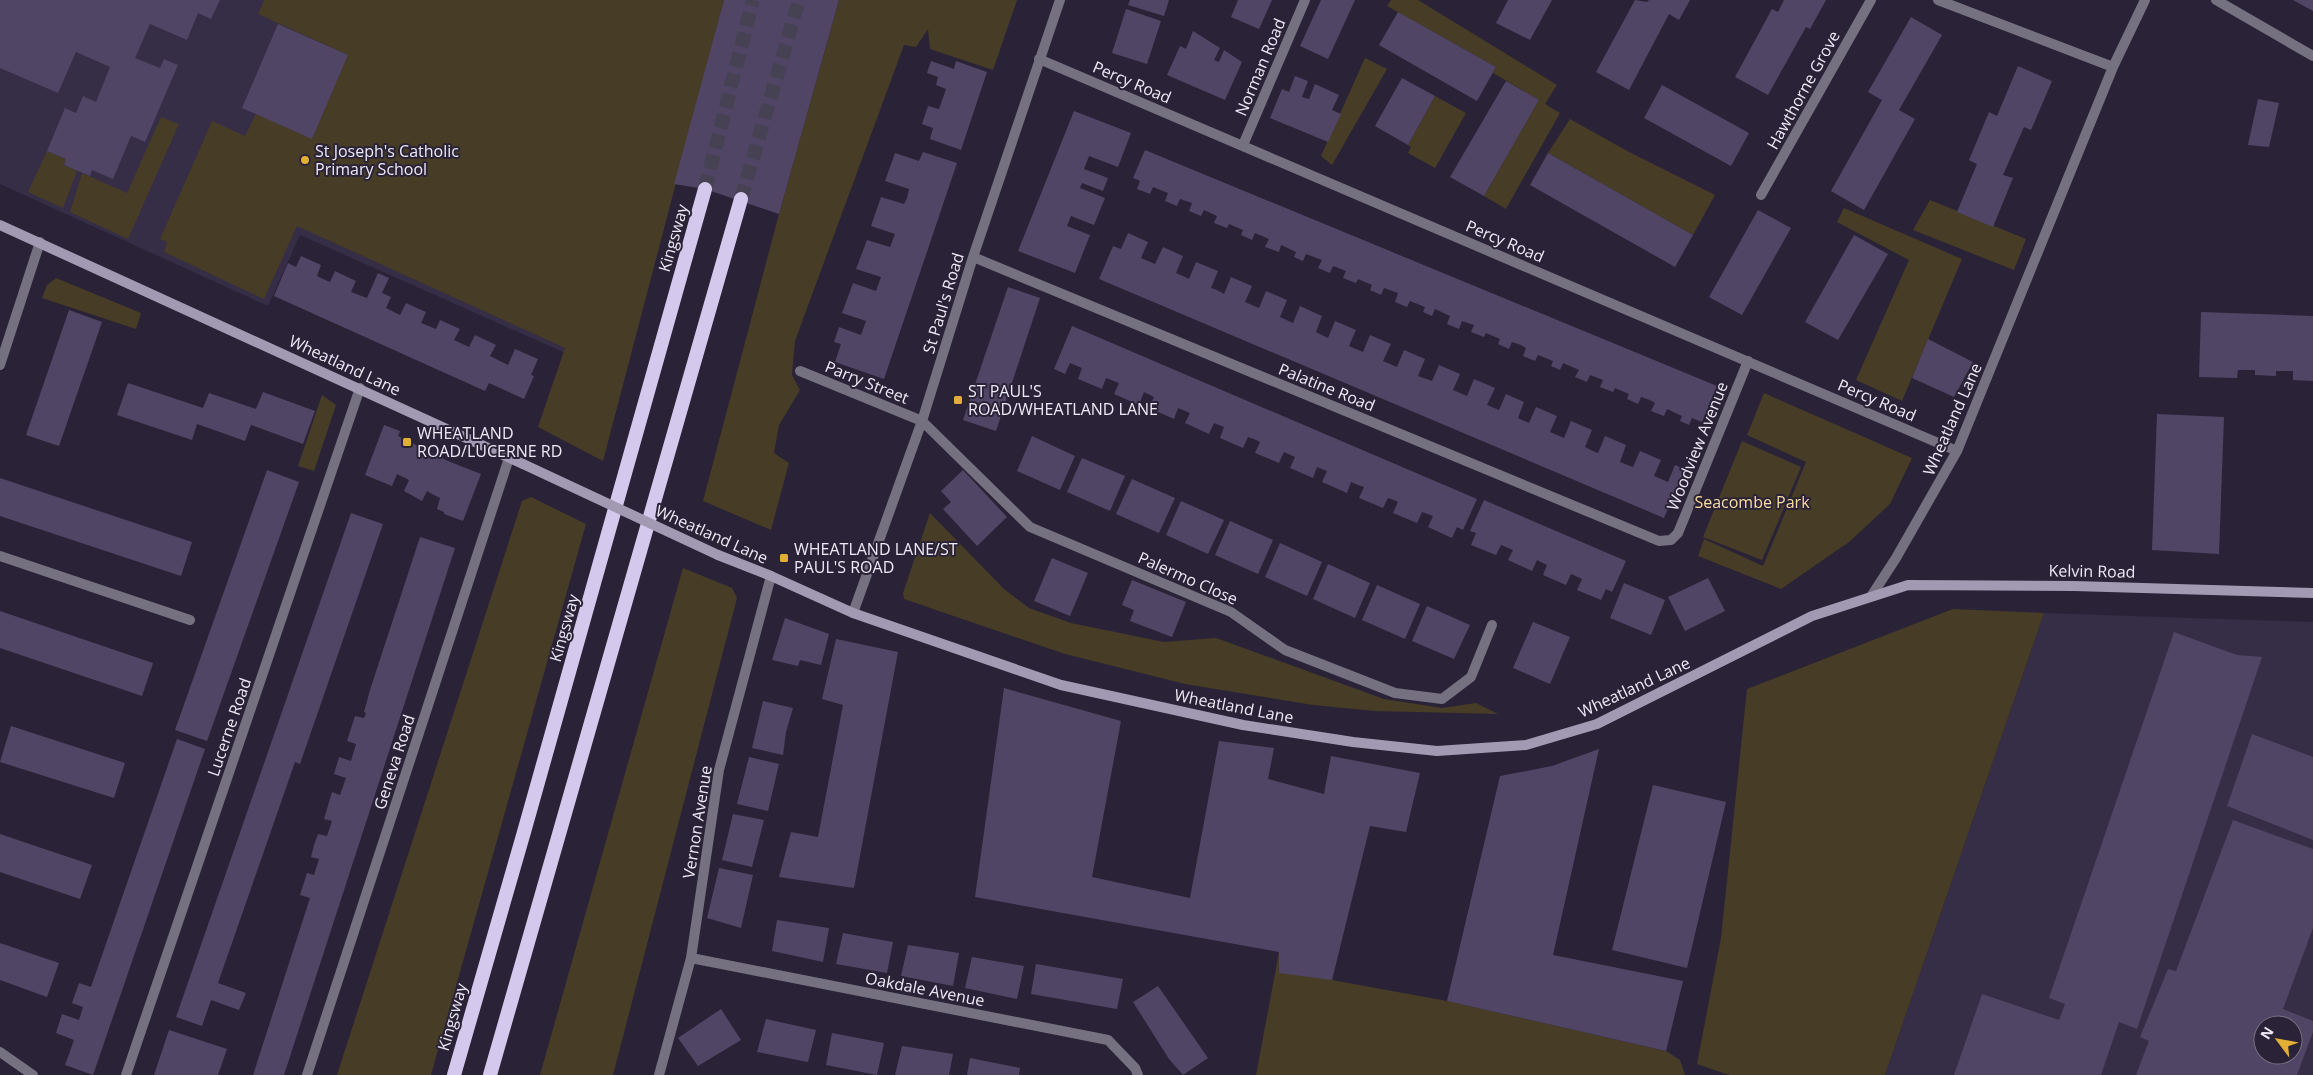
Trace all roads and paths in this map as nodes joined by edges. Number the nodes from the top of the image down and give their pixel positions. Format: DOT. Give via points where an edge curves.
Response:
graph roads {
  1 [pos="1060,0"];
  2 [pos="1305,0"];
  3 [pos="1871,0"];
  4 [pos="1938,0"];
  5 [pos="2145,0"];
  6 [pos="2216,0"];
  7 [pos="2313,56"];
  8 [pos="1040,59"];
  9 [pos="2113,67"];
  10 [pos="1243,145"];
  11 [pos="705,189"];
  12 [pos="1762,195"];
  13 [pos="741,200"];
  14 [pos="0,225"];
  15 [pos="40,242"];
  16 [pos="973,257"];
  17 [pos="1748,361"];
  18 [pos="0,365"];
  19 [pos="800,371"];
  20 [pos="360,388"];
  21 [pos="922,420"];
  22 [pos="1957,451"];
  23 [pos="509,458"];
  24 [pos="1671,540"];
  25 [pos="0,556"];
  26 [pos="771,576"];
  27 [pos="2313,593"];
  28 [pos="1872,595"];
  29 [pos="853,613"];
  30 [pos="190,620"];
  31 [pos="1492,625"];
  32 [pos="691,958"];
  33 [pos="0,1052"];
  34 [pos="34,1075"];
  35 [pos="126,1075"];
  36 [pos="307,1075"];
  37 [pos="454,1075"];
  38 [pos="490,1075"];
  39 [pos="659,1075"];
  40 [pos="1138,1075"];
  1 -- 8 [label="street, St Paul's Road"];
  2 -- 10 [label="street, Norman Road"];
  3 -- 12 [label="street, Hawthorne Grove"];
  4 -- 9 [label="street"];
  5 -- 9 [label="street, Wheatland Lane"];
  6 -- 7 [label="street"];
  8 -- 10 [label="street, Percy Road"];
  8 -- 16 [label="street, St Paul's Road"];
  9 -- 22 [label="street, Wheatland Lane"];
  10 -- 17 [label="street, Percy Road"];
  11 -- 37 [label="highway, Kingsway"];
  13 -- 38 [label="highway"];
  14 -- 15 [label="main road, Wheatland Lane"];
  15 -- 18 [label="street"];
  15 -- 20 [label="main road, Wheatland Lane"];
  16 -- 21 [label="street, St Paul's Road"];
  16 -- 24 [label="street, Palatine Road" via="1659,541"];
  17 -- 22 [label="street, Percy Road"];
  17 -- 24 [label="street, Woodview Avenue" via="1678,533"];
  19 -- 21 [label="street, Parry Street"];
  20 -- 23 [label="main road, Wheatland Lane"];
  20 -- 35 [label="street, Lucerne Road"];
  21 -- 29 [label="street, St Paul's Road"];
  21 -- 31 [label="street, Palermo Close" via="1030,527 1231,612 1285,650 1395,693 1442,699 1471,677"];
  22 -- 28 [label="street, Wheatland Lane"];
  23 -- 26 [label="main road, Wheatland Lane, bridge" via="718,555"];
  23 -- 36 [label="street, Geneva Road"];
  25 -- 30 [label="street"];
  26 -- 29 [label="main road, Wheatland Lane"];
  26 -- 32 [label="street, Vernon Avenue" via="719,770"];
  27 -- 28 [label="main road, Kelvin Road" via="1908,585"];
  28 -- 29 [label="main road, Wheatland Lane" via="1812,616 1596,724 1526,745 1437,751 1243,726 1061,685"];
  32 -- 39 [label="street, Vernon Avenue"];
  32 -- 40 [label="street, Oakdale Avenue" via="1108,1040"];
  33 -- 34 [label="street"];
}
